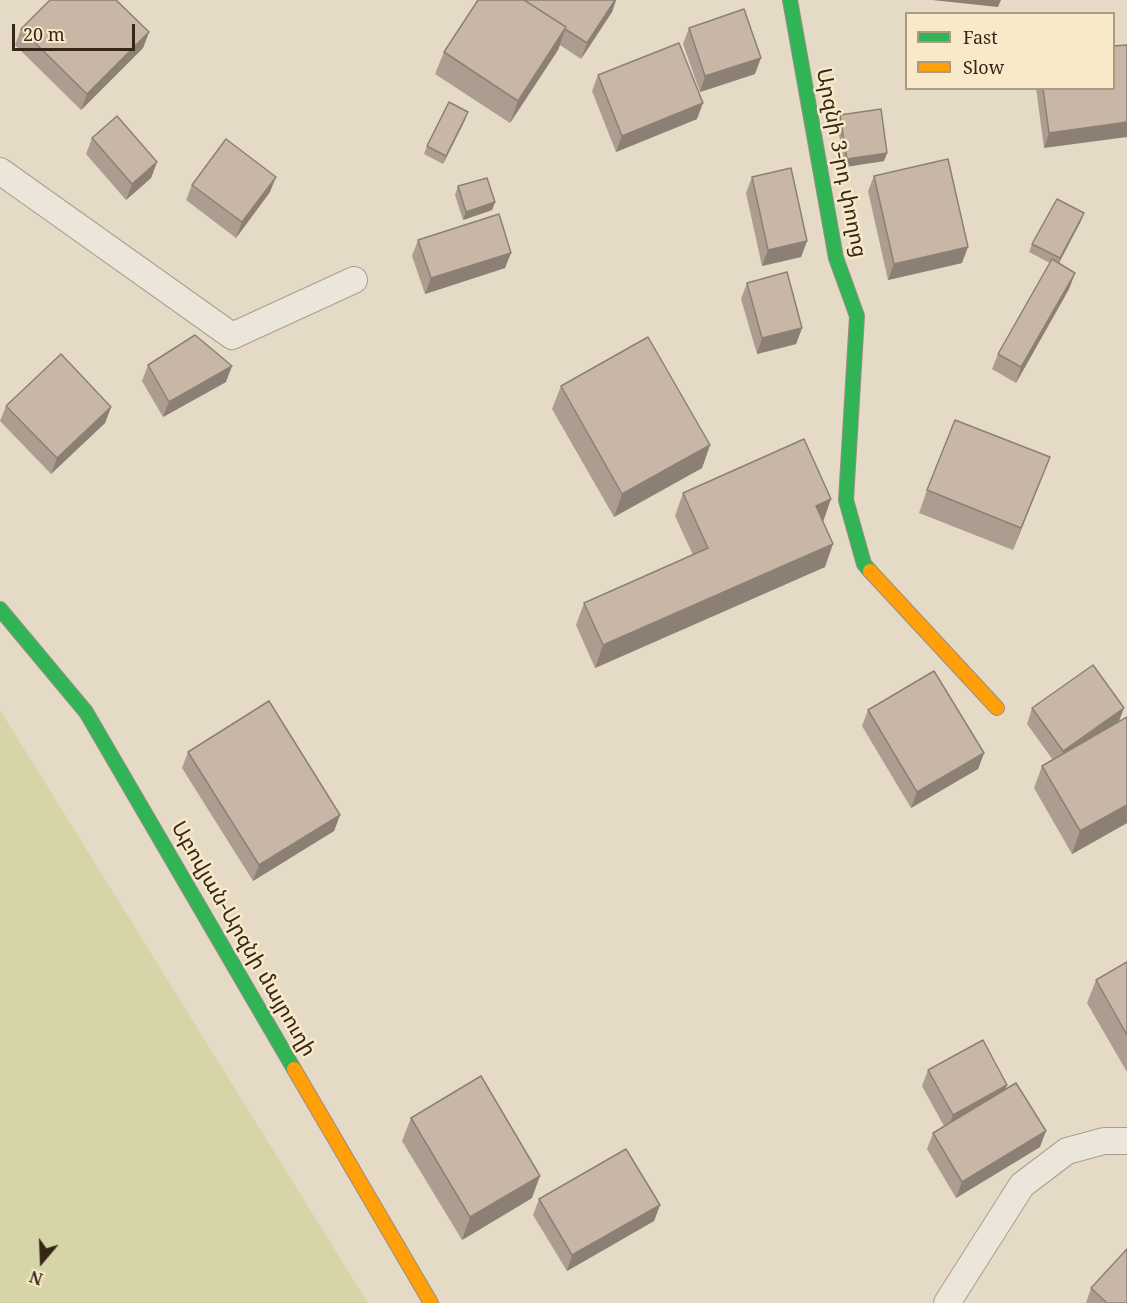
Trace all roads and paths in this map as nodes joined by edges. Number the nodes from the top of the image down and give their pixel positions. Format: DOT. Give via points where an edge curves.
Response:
graph roads {
  1 [pos="790,0"];
  2 [pos="0,171"];
  3 [pos="354,280"];
  4 [pos="0,609"];
  5 [pos="997,708"];
  6 [pos="1127,1141"];
  7 [pos="431,1303"];
  8 [pos="947,1303"];
  1 -- 5 [label="main road, Արզնի 3-րդ փողոց" via="836,258 857,316 846,500 864,564"];
  2 -- 3 [label="lane" via="232,336"];
  4 -- 7 [label="main road, Աբովյան-Արզնի մայրուղի" via="86,712"];
  6 -- 8 [label="lane" via="1104,1141 1067,1150 1022,1185"];
}
